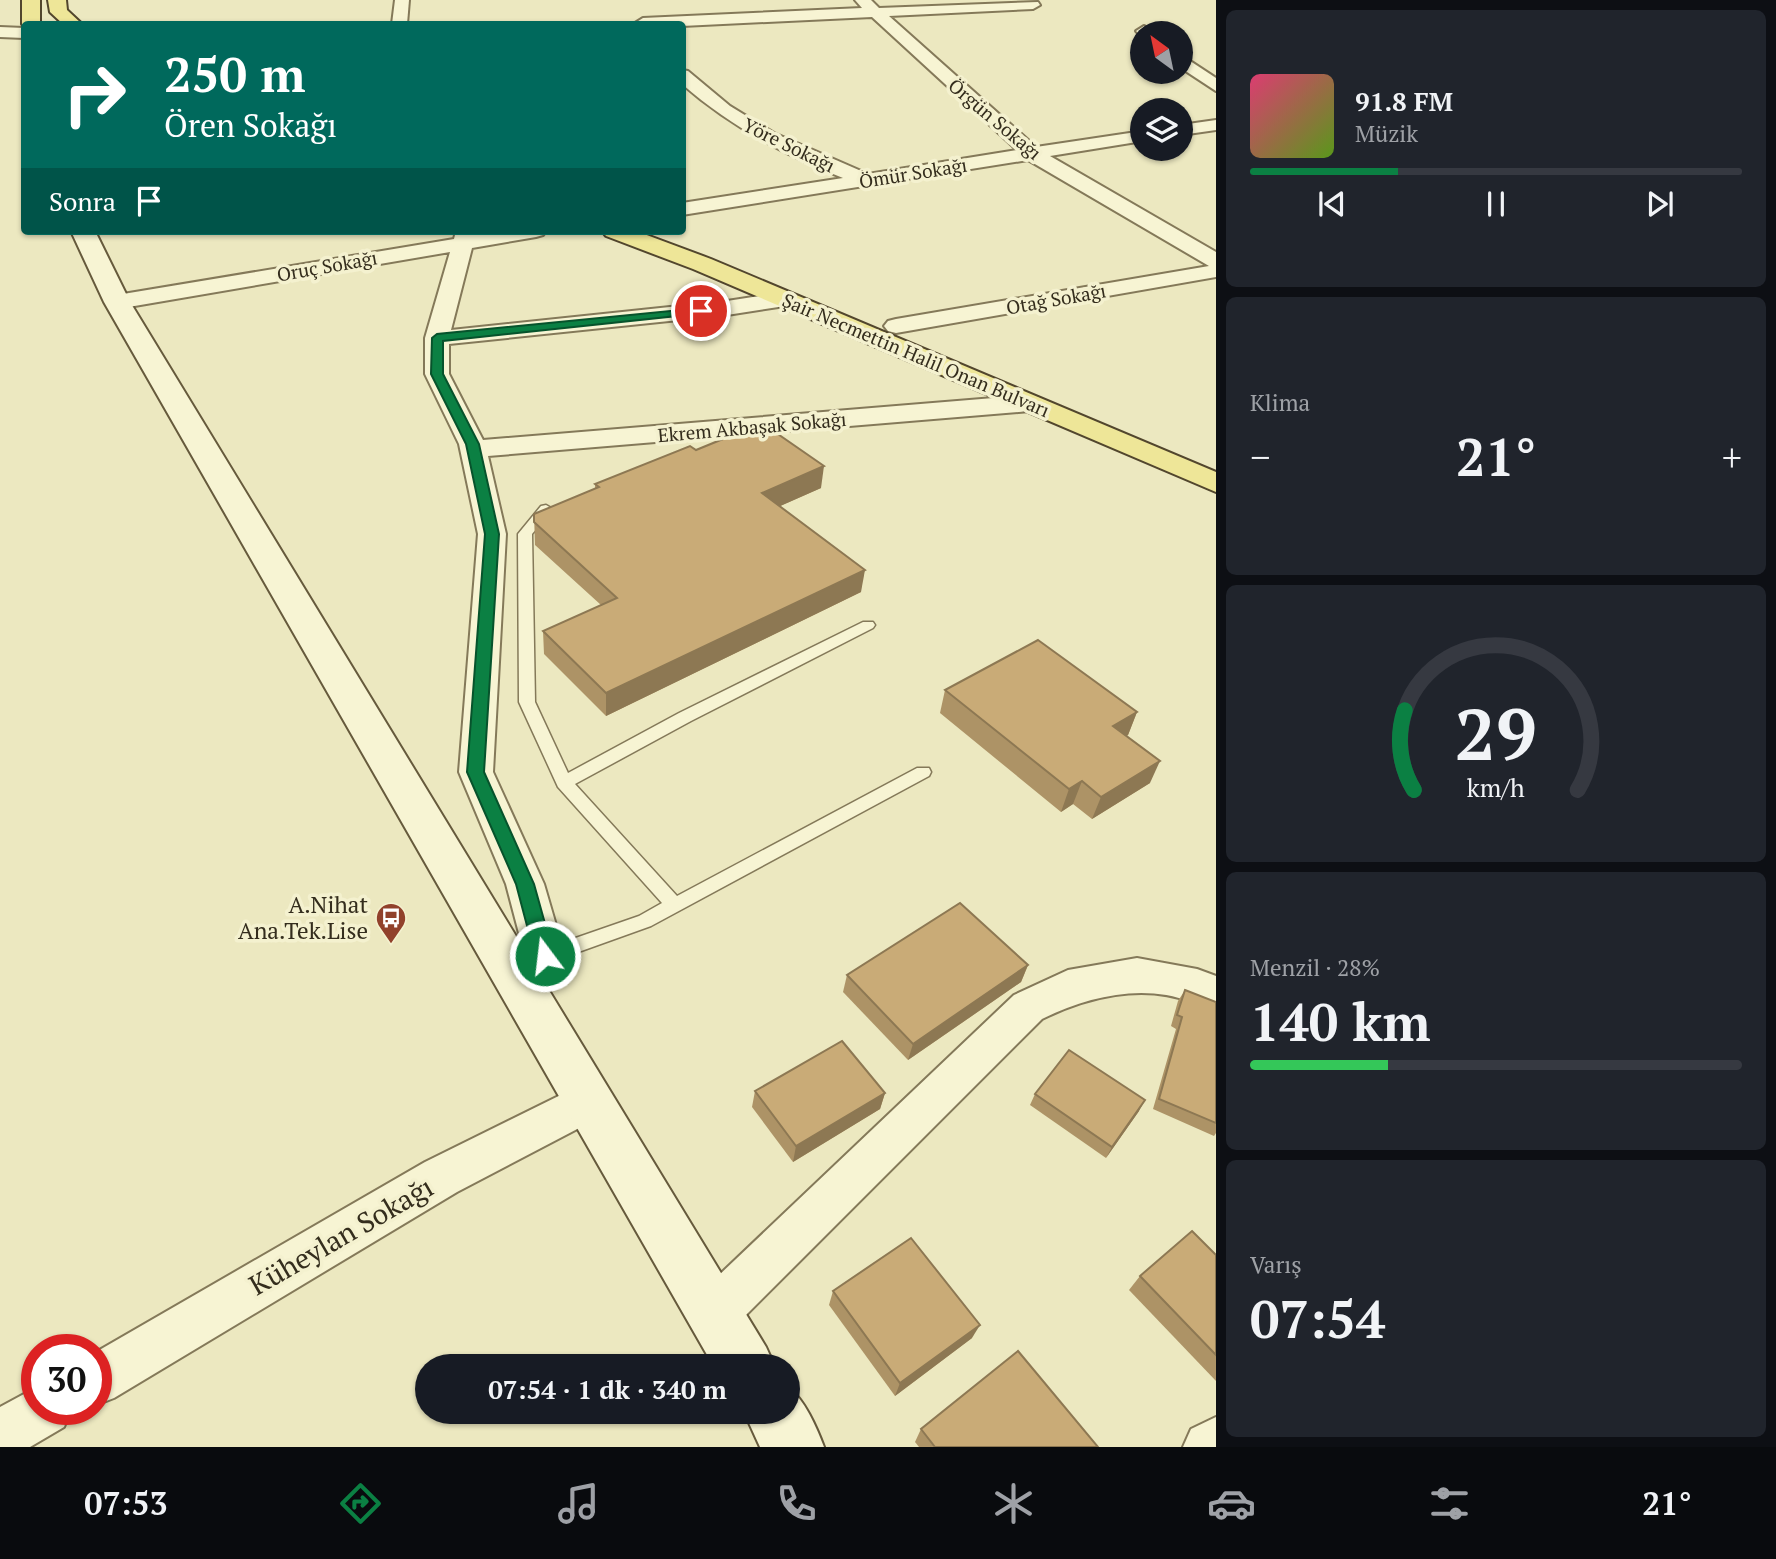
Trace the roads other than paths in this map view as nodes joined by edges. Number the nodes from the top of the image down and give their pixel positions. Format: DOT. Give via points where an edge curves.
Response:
graph roads {
  1 [pos="32,0"];
  2 [pos="57,0"];
  3 [pos="402,0"];
  4 [pos="1033,5"];
  5 [pos="635,6"];
  6 [pos="869,6"];
  7 [pos="31,21"];
  8 [pos="70,21"];
  9 [pos="400,21"];
  10 [pos="642,21"];
  11 [pos="681,21"];
  12 [pos="0,32"];
  13 [pos="21,33"];
  14 [pos="1194,70"];
  15 [pos="686,78"];
  16 [pos="1216,86"];
  17 [pos="1216,125"];
  18 [pos="1193,128"];
  19 [pos="1130,138"];
  20 [pos="1032,154"];
  21 [pos="868,180"];
  22 [pos="686,208"];
  23 [pos="85,235"];
  24 [pos="488,235"];
  25 [pos="625,235"];
  26 [pos="670,235"];
  27 [pos="464,237"];
  28 [pos="1216,261"];
  29 [pos="1216,271"];
  30 [pos="785,299"];
  31 [pos="117,302"];
  32 [pos="896,327"];
  33 [pos="437,338"];
  34 [pos="1030,403"];
  35 [pos="474,449"];
  36 [pos="1216,458"];
  37 [pos="1216,483"];
  38 [pos="555,505"];
  39 [pos="868,625"];
  40 [pos="923,772"];
  41 [pos="564,783"];
  42 [pos="675,906"];
  43 [pos="545,956"];
  44 [pos="526,993"];
  45 [pos="1216,996"];
  46 [pos="589,1101"];
  47 [pos="714,1313"];
  48 [pos="738,1354"];
  49 [pos="112,1371"];
  50 [pos="21,1424"];
  51 [pos="780,1424"];
  52 [pos="0,1436"];
  53 [pos="1216,1443"];
  54 [pos="794,1447"];
  55 [pos="1209,1447"];
  1 -- 7 [label="main road"];
  2 -- 8 [label="main road" via="59,12"];
  3 -- 9 [label="street"];
  4 -- 6 [label="street"];
  5 -- 10 [label="street"];
  6 -- 11 [label="street"];
  6 -- 20 [label="street, Örgün Sokağı"];
  12 -- 13 [label="street"];
  14 -- 16 [label="street"];
  15 -- 21 [label="street, Yöre Sokağı" via="750,129"];
  17 -- 18 [label="street"];
  19 -- 20 [label="street, Ömür Sokağı"];
  20 -- 21 [label="street, Ömür Sokağı"];
  20 -- 28 [label="street, Örgün Sokağı"];
  21 -- 22 [label="street, Ömür Sokağı"];
  23 -- 31 [label="main road"];
  24 -- 27 [label="street, Oruç Sokağı"];
  25 -- 30 [label="main road, Şair Necmettin Halil Onan Bulvarı"];
  26 -- 32 [label="main road, Şair Necmettin Halil Onan Bulvarı"];
  27 -- 31 [label="street, Oruç Sokağı"];
  27 -- 33 [label="street"];
  29 -- 32 [label="street, Otağ Sokağı"];
  30 -- 33 [label="street"];
  30 -- 34 [label="main road, Şair Necmettin Halil Onan Bulvarı"];
  31 -- 44 [label="main road"];
  32 -- 36 [label="main road, Şair Necmettin Halil Onan Bulvarı"];
  33 -- 35 [label="street" via="437,374"];
  34 -- 35 [label="street, Ekrem Akbaşak Sokağı"];
  34 -- 37 [label="main road, Şair Necmettin Halil Onan Bulvarı"];
  35 -- 43 [label="street" via="492,534 476,772 525,884"];
  38 -- 41 [label="lane" via="543,510 525,534 527,702"];
  39 -- 41 [label="lane"];
  40 -- 42 [label="lane"];
  41 -- 42 [label="lane"];
  42 -- 43 [label="lane"];
  43 -- 44 [label="street"];
  44 -- 46 [label="main road"];
  45 -- 47 [label="street" via="1197,986 1137,975 1068,987 1028,1007"];
  46 -- 47 [label="main road"];
  46 -- 49 [label="street, Küheylan Sokağı" via="441,1177"];
  47 -- 48 [label="main road"];
  50 -- 52 [label="street"];
  51 -- 54 [label="main road"];
  53 -- 55 [label="street"];
}
